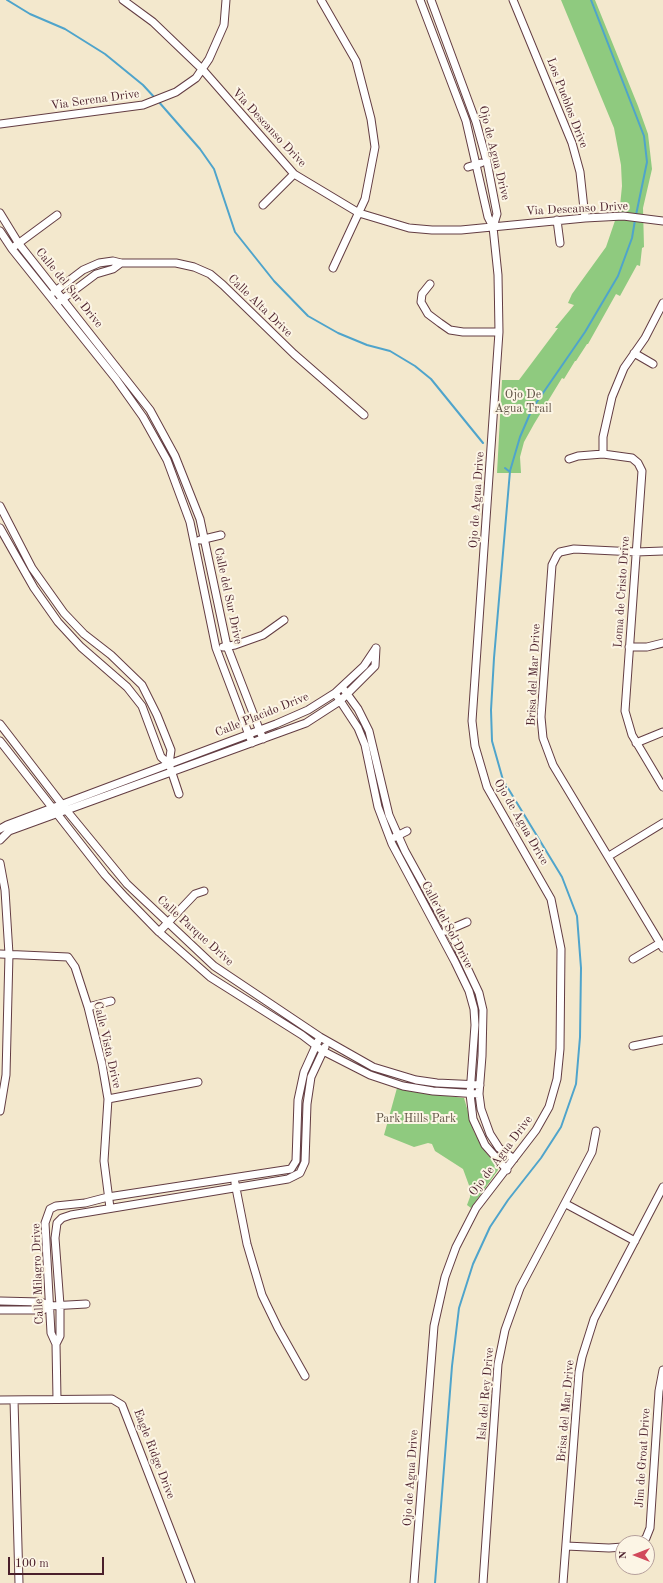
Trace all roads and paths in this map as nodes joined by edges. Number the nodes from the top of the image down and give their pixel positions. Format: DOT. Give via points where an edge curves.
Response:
graph roads {
  1 [pos="123,0"];
  2 [pos="226,0"];
  3 [pos="321,0"];
  4 [pos="420,0"];
  5 [pos="431,0"];
  6 [pos="513,0"];
  7 [pos="458,69"];
  8 [pos="203,70"];
  9 [pos="448,73"];
  10 [pos="0,124"];
  11 [pos="487,162"];
  12 [pos="477,164"];
  13 [pos="468,166"];
  14 [pos="294,174"];
  15 [pos="263,205"];
  16 [pos="0,213"];
  17 [pos="358,213"];
  18 [pos="57,216"];
  19 [pos="584,218"];
  20 [pos="557,220"];
  21 [pos="663,221"];
  22 [pos="493,227"];
  23 [pos="0,230"];
  24 [pos="560,243"];
  25 [pos="19,244"];
  26 [pos="12,249"];
  27 [pos="99,263"];
  28 [pos="121,263"];
  29 [pos="333,268"];
  30 [pos="102,272"];
  31 [pos="430,284"];
  32 [pos="56,290"];
  33 [pos="50,295"];
  34 [pos="63,298"];
  35 [pos="663,303"];
  36 [pos="57,304"];
  37 [pos="499,332"];
  38 [pos="634,354"];
  39 [pos="653,364"];
  40 [pos="123,374"];
  41 [pos="116,379"];
  42 [pos="364,415"];
  43 [pos="603,454"];
  44 [pos="175,456"];
  45 [pos="167,460"];
  46 [pos="569,460"];
  47 [pos="0,506"];
  48 [pos="0,528"];
  49 [pos="220,536"];
  50 [pos="204,539"];
  51 [pos="194,541"];
  52 [pos="663,551"];
  53 [pos="636,552"];
  54 [pos="32,568"];
  55 [pos="24,571"];
  56 [pos="284,620"];
  57 [pos="663,643"];
  58 [pos="226,646"];
  59 [pos="629,647"];
  60 [pos="216,648"];
  61 [pos="114,657"];
  62 [pos="106,667"];
  63 [pos="342,687"];
  64 [pos="335,693"];
  65 [pos="347,694"];
  66 [pos="340,700"];
  67 [pos="0,724"];
  68 [pos="260,730"];
  69 [pos="663,732"];
  70 [pos="248,734"];
  71 [pos="263,739"];
  72 [pos="0,741"];
  73 [pos="252,743"];
  74 [pos="636,743"];
  75 [pos="169,764"];
  76 [pos="172,772"];
  77 [pos="38,773"];
  78 [pos="376,775"];
  79 [pos="31,778"];
  80 [pos="663,787"];
  81 [pos="108,791"];
  82 [pos="178,794"];
  83 [pos="52,808"];
  84 [pos="64,808"];
  85 [pos="57,814"];
  86 [pos="663,823"];
  87 [pos="0,829"];
  88 [pos="407,831"];
  89 [pos="398,835"];
  90 [pos="390,839"];
  91 [pos="0,840"];
  92 [pos="609,856"];
  93 [pos="0,862"];
  94 [pos="114,868"];
  95 [pos="105,875"];
  96 [pos="204,891"];
  97 [pos="167,922"];
  98 [pos="466,922"];
  99 [pos="449,929"];
  100 [pos="159,932"];
  101 [pos="440,934"];
  102 [pos="661,945"];
  103 [pos="0,954"];
  104 [pos="9,954"];
  105 [pos="633,959"];
  106 [pos="244,986"];
  107 [pos="238,996"];
  108 [pos="111,1001"];
  109 [pos="88,1006"];
  110 [pos="320,1037"];
  111 [pos="663,1040"];
  112 [pos="328,1042"];
  113 [pos="3,1045"];
  114 [pos="315,1045"];
  115 [pos="633,1046"];
  116 [pos="474,1049"];
  117 [pos="323,1050"];
  118 [pos="482,1050"];
  119 [pos="373,1067"];
  120 [pos="370,1075"];
  121 [pos="416,1080"];
  122 [pos="198,1082"];
  123 [pos="471,1085"];
  124 [pos="480,1085"];
  125 [pos="416,1088"];
  126 [pos="470,1094"];
  127 [pos="479,1094"];
  128 [pos="108,1099"];
  129 [pos="298,1103"];
  130 [pos="307,1104"];
  131 [pos="0,1111"];
  132 [pos="596,1132"];
  133 [pos="514,1159"];
  134 [pos="292,1167"];
  135 [pos="507,1170"];
  136 [pos="300,1173"];
  137 [pos="235,1178"];
  138 [pos="236,1187"];
  139 [pos="663,1187"];
  140 [pos="173,1188"];
  141 [pos="108,1197"];
  142 [pos="175,1197"];
  143 [pos="566,1204"];
  144 [pos="110,1208"];
  145 [pos="48,1214"];
  146 [pos="59,1220"];
  147 [pos="635,1241"];
  148 [pos="0,1301"];
  149 [pos="86,1304"];
  150 [pos="50,1306"];
  151 [pos="60,1306"];
  152 [pos="0,1310"];
  153 [pos="56,1344"];
  154 [pos="663,1370"];
  155 [pos="305,1376"];
  156 [pos="0,1400"];
  157 [pos="14,1400"];
  158 [pos="57,1400"];
  159 [pos="647,1535"];
  160 [pos="566,1546"];
  161 [pos="615,1548"];
  162 [pos="19,1583"];
  163 [pos="191,1583"];
  164 [pos="414,1583"];
  165 [pos="483,1583"];
  166 [pos="563,1583"];
  1 -- 8 [label="street, Via Descanso Drive" via="153,22"];
  2 -- 8 [label="street, Via Serena Drive" via="224,26"];
  3 -- 17 [label="street" via="356,61 372,119 375,147 365,199"];
  4 -- 9 [label="street"];
  5 -- 7 [label="street, Ojo de Agua Drive"];
  6 -- 19 [label="street, Los Pueblos Drive" via="572,142 580,172"];
  7 -- 9 [label="street"];
  7 -- 11 [label="street, Ojo de Agua Drive"];
  8 -- 10 [label="street, Via Serena Drive" via="176,92 147,104"];
  8 -- 14 [label="street, Via Descanso Drive"];
  9 -- 12 [label="street" via="466,121"];
  11 -- 12 [label="street"];
  11 -- 22 [label="street, Ojo de Agua Drive" via="498,214"];
  12 -- 13 [label="street"];
  12 -- 22 [label="street" via="488,217"];
  14 -- 15 [label="street"];
  14 -- 17 [label="street, Via Descanso Drive"];
  16 -- 25 [label="street, Calle del Sur Drive"];
  17 -- 22 [label="street, Via Descanso Drive" via="409,228 461,230"];
  17 -- 29 [label="street"];
  18 -- 25 [label="street"];
  19 -- 20 [label="street, Via Descanso Drive"];
  19 -- 21 [label="street, Via Descanso Drive" via="639,217"];
  20 -- 22 [label="street, Via Descanso Drive"];
  20 -- 24 [label="street"];
  22 -- 37 [label="street, Ojo de Agua Drive" via="498,275"];
  23 -- 26 [label="street, Calle del Sur Drive"];
  25 -- 26 [label="street"];
  25 -- 32 [label="street, Calle del Sur Drive"];
  26 -- 33 [label="street, Calle del Sur Drive"];
  27 -- 28 [label="street, Calle Alta Drive"];
  27 -- 30 [label="street"];
  27 -- 32 [label="street, Calle Alta Drive" via="83,270"];
  28 -- 30 [label="street, Calle Alta Drive"];
  28 -- 42 [label="street, Calle Alta Drive" via="176,263 210,274 294,354"];
  30 -- 34 [label="street, Calle Alta Drive" via="83,282"];
  31 -- 37 [label="street" via="422,294 421,302 428,314 450,330"];
  32 -- 33 [label="street, Calle Alta Drive"];
  32 -- 34 [label="street, Calle del Sur Drive"];
  33 -- 36 [label="street, Calle del Sur Drive"];
  34 -- 36 [label="street, Calle Alta Drive"];
  34 -- 40 [label="street, Calle del Sur Drive"];
  35 -- 38 [label="street"];
  36 -- 41 [label="street, Calle del Sur Drive"];
  37 -- 133 [label="street, Ojo de Agua Drive" via="472,720 476,753 487,787 551,899 561,948 560,1049 557,1079 549,1107 536,1130"];
  38 -- 39 [label="street"];
  38 -- 43 [label="street" via="624,368 612,397 603,437"];
  40 -- 41 [label="street"];
  40 -- 44 [label="street, Calle del Sur Drive" via="150,410"];
  41 -- 45 [label="street, Calle del Sur Drive" via="143,417"];
  43 -- 46 [label="street, Loma de Cristo Drive" via="578,456"];
  43 -- 53 [label="street, Loma de Cristo Drive" via="632,458 642,471"];
  44 -- 45 [label="street"];
  44 -- 50 [label="street, Calle del Sur Drive" via="200,518"];
  45 -- 51 [label="street, Calle del Sur Drive" via="186,507"];
  47 -- 54 [label="street"];
  48 -- 55 [label="street"];
  49 -- 50 [label="street"];
  50 -- 51 [label="street"];
  50 -- 58 [label="street, Calle del Sur Drive"];
  51 -- 60 [label="street, Calle del Sur Drive"];
  52 -- 53 [label="street, Brisa del Mar Drive"];
  53 -- 59 [label="street, Loma de Cristo Drive"];
  53 -- 92 [label="street, Brisa del Mar Drive" via="568,550 557,555 552,565 541,717 543,738 553,765"];
  54 -- 55 [label="street"];
  54 -- 61 [label="street" via="64,613 84,634"];
  55 -- 62 [label="street" via="58,622 81,647"];
  56 -- 58 [label="street" via="263,635"];
  57 -- 59 [label="street" via="647,647"];
  58 -- 60 [label="street"];
  58 -- 68 [label="street, Calle del Sur Drive"];
  59 -- 74 [label="street, Loma de Cristo Drive" via="625,711"];
  60 -- 70 [label="street, Calle del Sur Drive"];
  61 -- 62 [label="street"];
  61 -- 75 [label="street" via="142,685 171,750"];
  62 -- 75 [label="street" via="142,706 161,757"];
  63 -- 64 [label="street, Calle Placido Drive"];
  63 -- 65 [label="street, Calle del Sol Drive"];
  63 -- 65 [label="street, Calle Placido Drive" via="364,666 376,648 375,666"];
  64 -- 66 [label="street, Calle del Sol Drive"];
  64 -- 68 [label="street, Calle Placido Drive" via="308,710"];
  65 -- 66 [label="street, Calle Placido Drive"];
  65 -- 78 [label="street, Calle del Sol Drive" via="358,709 369,732"];
  66 -- 71 [label="street, Calle Placido Drive" via="306,723"];
  66 -- 78 [label="street, Calle del Sol Drive" via="358,728"];
  67 -- 77 [label="street, Calle Parque Drive"];
  68 -- 70 [label="street, Calle Placido Drive"];
  68 -- 71 [label="street, Calle del Sur Drive"];
  69 -- 74 [label="street"];
  70 -- 73 [label="street, Calle del Sur Drive"];
  70 -- 75 [label="street, Calle Placido Drive"];
  71 -- 73 [label="street, Calle Placido Drive"];
  72 -- 79 [label="street, Calle Parque Drive"];
  73 -- 76 [label="street, Calle Placido Drive"];
  74 -- 80 [label="street, Loma de Cristo Drive"];
  75 -- 76 [label="street"];
  75 -- 81 [label="street, Calle Placido Drive"];
  76 -- 81 [label="street, Calle Placido Drive"];
  76 -- 82 [label="street"];
  77 -- 79 [label="street"];
  77 -- 84 [label="street, Calle Parque Drive"];
  78 -- 89 [label="street, Calle del Sol Drive"];
  78 -- 90 [label="street, Calle del Sol Drive" via="378,807"];
  79 -- 83 [label="street, Calle Parque Drive"];
  81 -- 84 [label="street, Calle Placido Drive"];
  83 -- 84 [label="street, Calle Placido Drive"];
  83 -- 85 [label="street, Calle Parque Drive"];
  83 -- 87 [label="street, Calle Placido Drive"];
  84 -- 85 [label="street, Calle Placido Drive"];
  84 -- 94 [label="street, Calle Parque Drive"];
  85 -- 91 [label="street, Calle Placido Drive" via="9,831"];
  85 -- 95 [label="street, Calle Parque Drive"];
  86 -- 92 [label="street"];
  88 -- 89 [label="street"];
  89 -- 90 [label="street"];
  89 -- 99 [label="street, Calle del Sol Drive"];
  90 -- 101 [label="street, Calle del Sol Drive"];
  92 -- 102 [label="street, Brisa del Mar Drive"];
  93 -- 104 [label="street" via="5,890"];
  94 -- 95 [label="street"];
  94 -- 97 [label="street, Calle Parque Drive"];
  95 -- 100 [label="street, Calle Parque Drive"];
  96 -- 97 [label="street" via="195,894"];
  97 -- 100 [label="street"];
  97 -- 106 [label="street, Calle Parque Drive" via="214,966"];
  98 -- 99 [label="street"];
  99 -- 101 [label="street"];
  99 -- 118 [label="street, Calle del Sol Drive" via="479,993 483,1010"];
  100 -- 107 [label="street, Calle Parque Drive" via="210,977"];
  101 -- 116 [label="street, Calle del Sol Drive" via="469,991 474,1009"];
  102 -- 105 [label="street, Brisa del Mar Drive"];
  103 -- 104 [label="street, Calle Vista Drive"];
  104 -- 109 [label="street, Calle Vista Drive" via="68,957 75,966"];
  104 -- 113 [label="street"];
  106 -- 107 [label="street"];
  106 -- 110 [label="street, Calle Parque Drive"];
  107 -- 114 [label="street, Calle Parque Drive"];
  108 -- 109 [label="street"];
  109 -- 128 [label="street, Calle Vista Drive"];
  110 -- 112 [label="street, Calle Parque Drive"];
  110 -- 114 [label="street"];
  111 -- 115 [label="street"];
  112 -- 117 [label="street"];
  112 -- 119 [label="street, Calle Parque Drive"];
  113 -- 131 [label="street" via="6,1075"];
  114 -- 117 [label="street, Calle Parque Drive"];
  114 -- 129 [label="street" via="304,1072"];
  116 -- 118 [label="street"];
  116 -- 123 [label="street, Calle del Sol Drive"];
  117 -- 120 [label="street, Calle Parque Drive"];
  117 -- 130 [label="street" via="312,1077"];
  118 -- 124 [label="street, Calle del Sol Drive"];
  119 -- 120 [label="street"];
  119 -- 121 [label="street, Calle Parque Drive"];
  120 -- 125 [label="street, Calle Parque Drive"];
  121 -- 123 [label="street, Calle Parque Drive"];
  121 -- 125 [label="street"];
  122 -- 128 [label="street"];
  123 -- 124 [label="street, Calle Parque Drive"];
  123 -- 126 [label="street, Calle del Sol Drive"];
  124 -- 127 [label="street, Calle del Sol Drive"];
  125 -- 126 [label="street, Calle Parque Drive"];
  126 -- 127 [label="street, Calle Parque Drive"];
  126 -- 135 [label="street, Calle del Sol Drive" via="473,1119 480,1136"];
  127 -- 133 [label="street, Calle del Sol Drive" via="483,1120 490,1134 499,1148"];
  128 -- 141 [label="street, Calle Vista Drive" via="104,1161"];
  129 -- 130 [label="street"];
  129 -- 134 [label="street" via="296,1161"];
  130 -- 136 [label="street" via="305,1162"];
  132 -- 143 [label="street, Isla del Rey Drive" via="592,1152"];
  133 -- 135 [label="street, Ojo de Agua Drive"];
  134 -- 136 [label="street"];
  134 -- 137 [label="street, Calle Milagro Drive"];
  135 -- 164 [label="street, Ojo de Agua Drive" via="476,1208 465,1228 448,1267 439,1300 434,1333"];
  136 -- 138 [label="street, Calle Milagro Drive" via="288,1179"];
  137 -- 138 [label="street"];
  137 -- 140 [label="street, Calle Milagro Drive"];
  138 -- 142 [label="street, Calle Milagro Drive"];
  138 -- 155 [label="street" via="247,1244 262,1295"];
  139 -- 147 [label="street, Brisa del Mar Drive"];
  140 -- 141 [label="street, Calle Milagro Drive"];
  140 -- 142 [label="street"];
  141 -- 144 [label="street, Calle Vista Drive"];
  141 -- 145 [label="street, Calle Milagro Drive" via="56,1206 50,1209"];
  142 -- 144 [label="street, Calle Milagro Drive"];
  143 -- 147 [label="street"];
  143 -- 165 [label="street, Isla del Rey Drive" via="520,1288 502,1343 498,1364"];
  144 -- 146 [label="street, Calle Milagro Drive" via="71,1215"];
  145 -- 146 [label="street"];
  145 -- 150 [label="street, Calle Milagro Drive" via="46,1223"];
  146 -- 151 [label="street, Calle Milagro Drive" via="55,1238"];
  147 -- 160 [label="street, Brisa del Mar Drive" via="594,1319 578,1372"];
  148 -- 150 [label="street" via="41,1302"];
  149 -- 151 [label="street"];
  150 -- 151 [label="street"];
  150 -- 152 [label="street" via="43,1310"];
  150 -- 153 [label="street, Calle Milagro Drive" via="51,1333"];
  151 -- 153 [label="street, Calle Milagro Drive" via="60,1336"];
  153 -- 158 [label="street, Calle Milagro Drive"];
  154 -- 159 [label="street, Jim de Groat Drive" via="658,1391 650,1528"];
  156 -- 157 [label="street, Eagle Ridge Drive"];
  157 -- 158 [label="street, Eagle Ridge Drive"];
  157 -- 162 [label="street"];
  158 -- 163 [label="street, Eagle Ridge Drive" via="112,1399 122,1405"];
  160 -- 161 [label="street"];
  160 -- 166 [label="street, Brisa del Mar Drive"];
}
